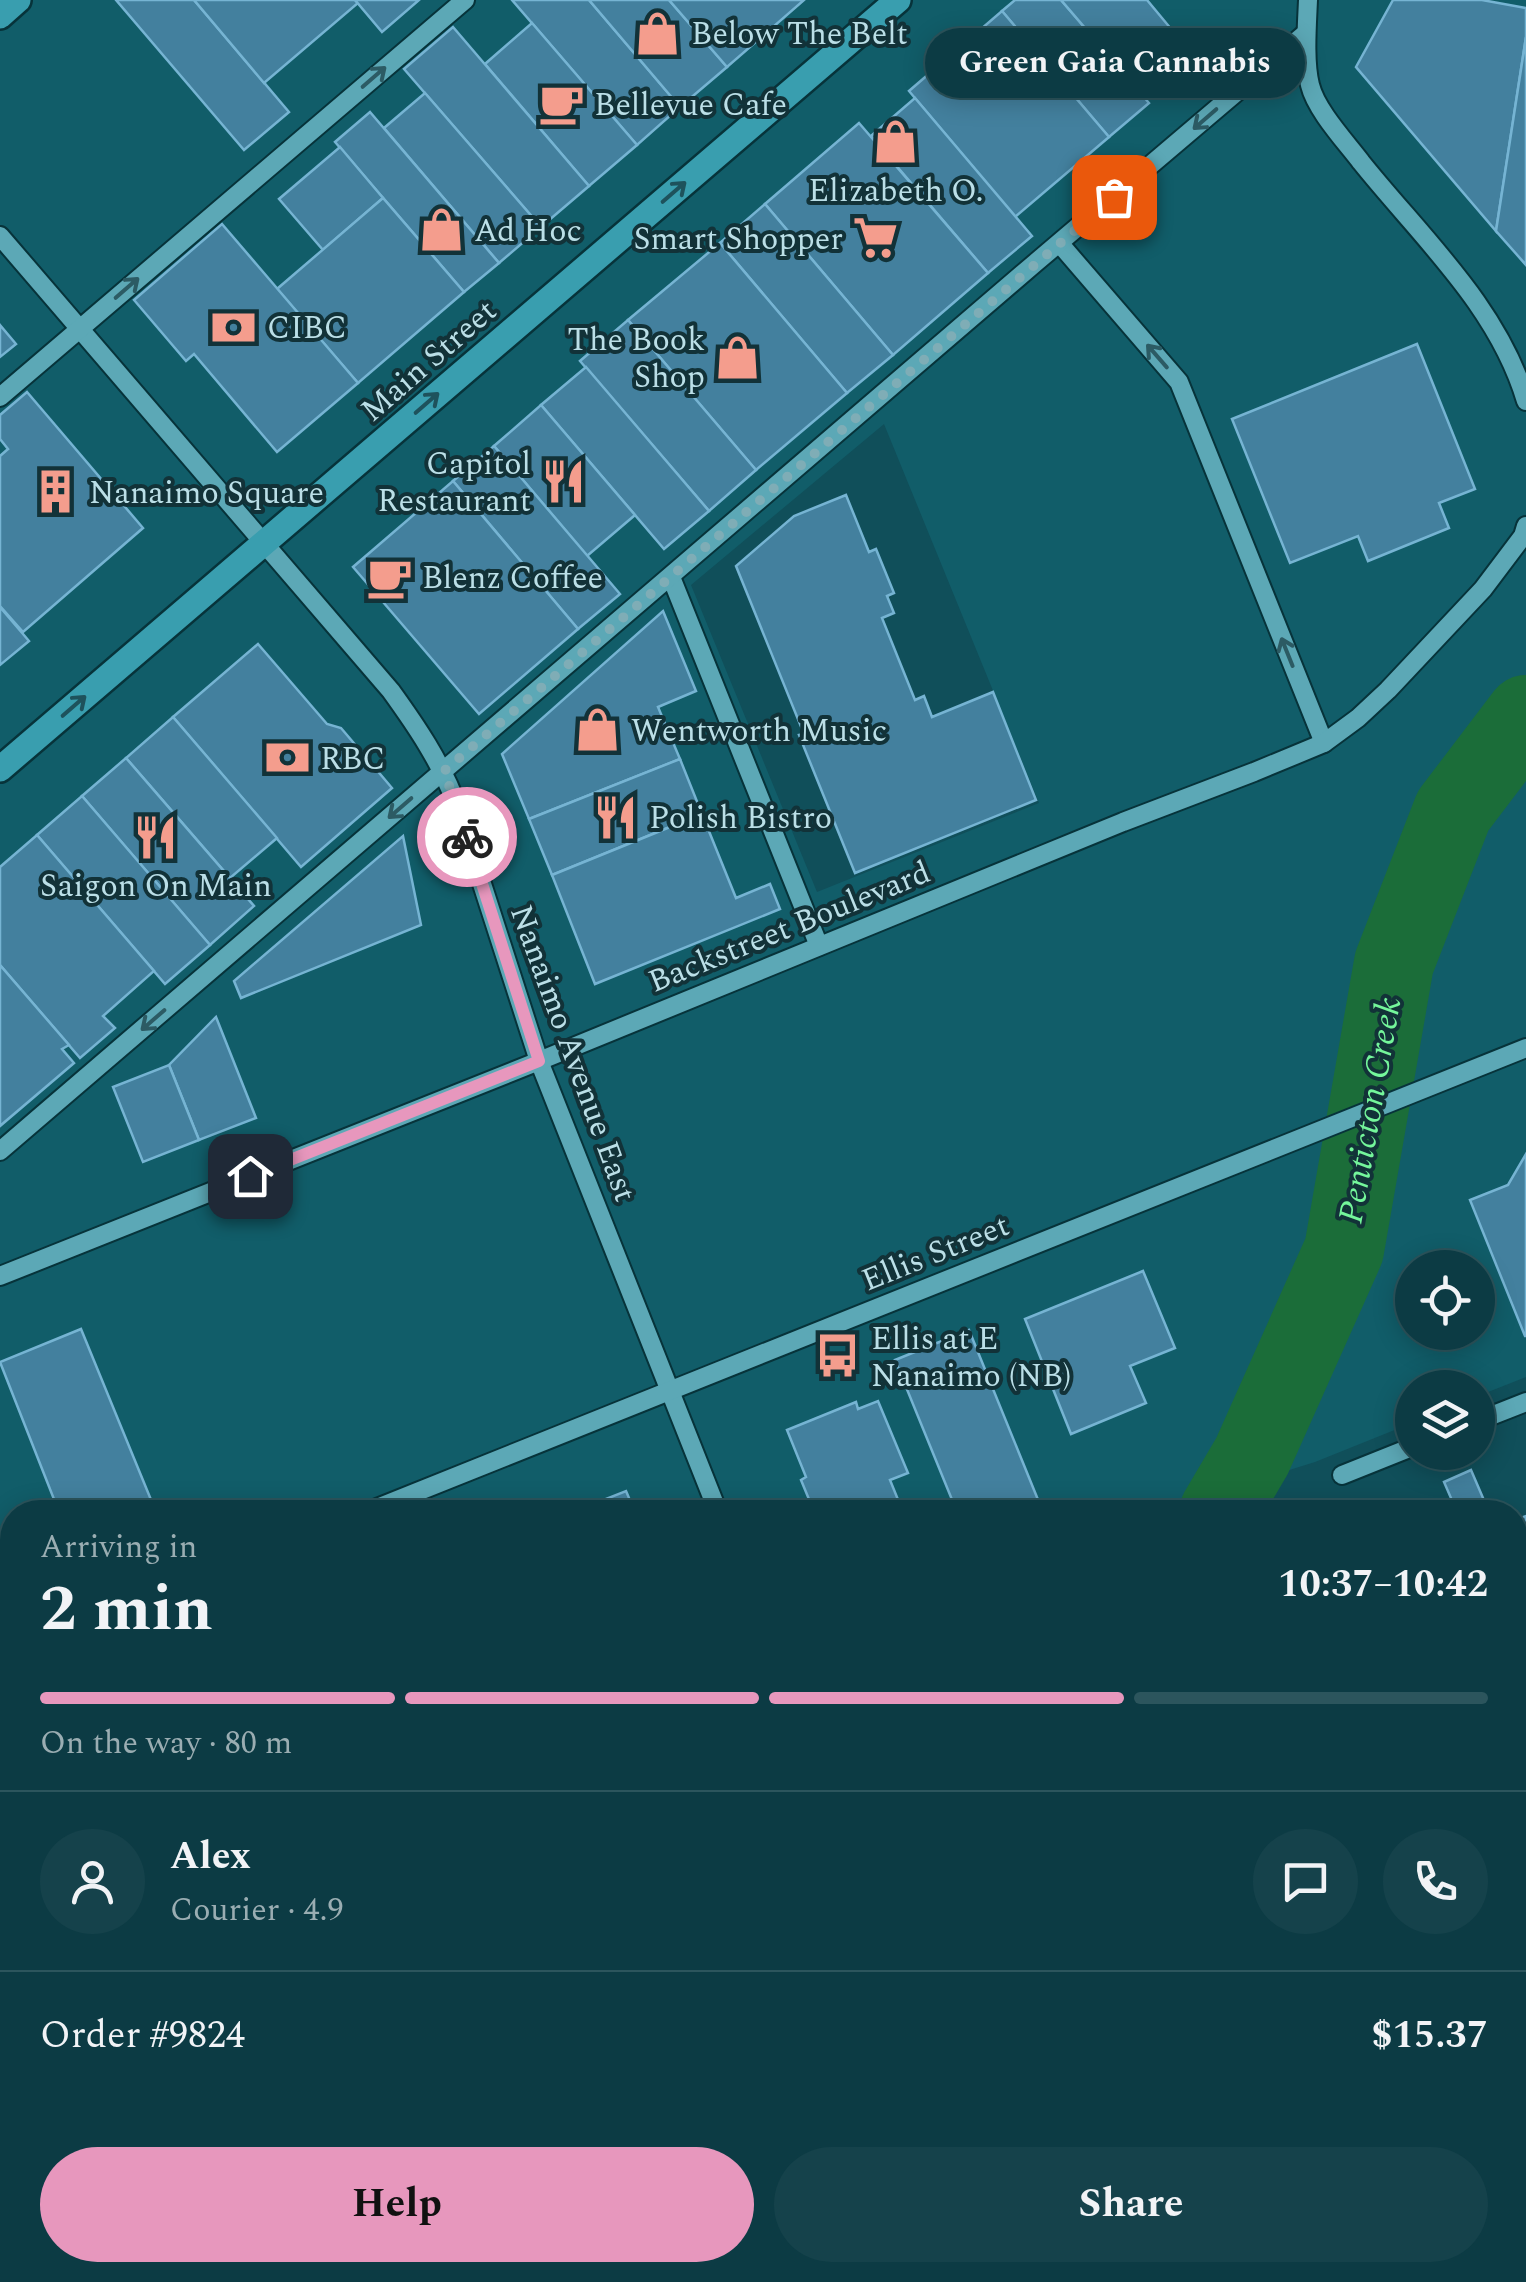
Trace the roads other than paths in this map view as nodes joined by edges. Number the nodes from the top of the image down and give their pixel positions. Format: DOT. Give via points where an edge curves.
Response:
graph roads {
  1 [pos="18,0"];
  2 [pos="464,0"];
  3 [pos="898,0"];
  4 [pos="1308,0"];
  5 [pos="0,16"];
  6 [pos="1306,33"];
  7 [pos="0,236"];
  8 [pos="1060,244"];
  9 [pos="80,329"];
  10 [pos="0,397"];
  11 [pos="1526,401"];
  12 [pos="1526,526"];
  13 [pos="264,543"];
  14 [pos="671,577"];
  15 [pos="1324,743"];
  16 [pos="0,769"];
  17 [pos="444,771"];
  18 [pos="819,946"];
  19 [pos="1526,1048"];
  20 [pos="539,1061"];
  21 [pos="0,1151"];
  22 [pos="0,1276"];
  23 [pos="669,1392"];
  24 [pos="1526,1402"];
  25 [pos="1495,1414"];
  26 [pos="1395,1454"];
  27 [pos="1342,1476"];
  28 [pos="398,1500"];
  29 [pos="713,1500"];
  1 -- 5 [label="main road"];
  9 -- 2 [label="street, one-way"];
  13 -- 3 [label="main road, Main Street, one-way"];
  4 -- 6 [label="street"];
  6 -- 8 [label="street, one-way"];
  6 -- 11 [label="street" via="1310,86 1331,124 1475,301 1513,364"];
  7 -- 9 [label="street, Nanaimo Avenue East"];
  8 -- 14 [label="street"];
  15 -- 8 [label="street, one-way" via="1179,382"];
  9 -- 10 [label="street"];
  9 -- 13 [label="street, Nanaimo Avenue East"];
  12 -- 15 [label="street, Backstreet Boulevard" via="1470,603 1388,690"];
  16 -- 13 [label="main road, Main Street, one-way"];
  13 -- 17 [label="street, Nanaimo Avenue East" via="391,691"];
  14 -- 17 [label="street"];
  14 -- 18 [label="street"];
  15 -- 18 [label="street, Backstreet Boulevard"];
  17 -- 20 [label="street, Nanaimo Avenue East"];
  17 -- 21 [label="street, one-way"];
  18 -- 20 [label="street, Backstreet Boulevard"];
  19 -- 23 [label="street, Ellis Street"];
  20 -- 22 [label="street, Backstreet Boulevard"];
  20 -- 23 [label="street, Nanaimo Avenue East"];
  23 -- 28 [label="street, Ellis Street"];
  23 -- 29 [label="street, Nanaimo Avenue East"];
  24 -- 25 [label="street"];
  26 -- 27 [label="street"];
}
